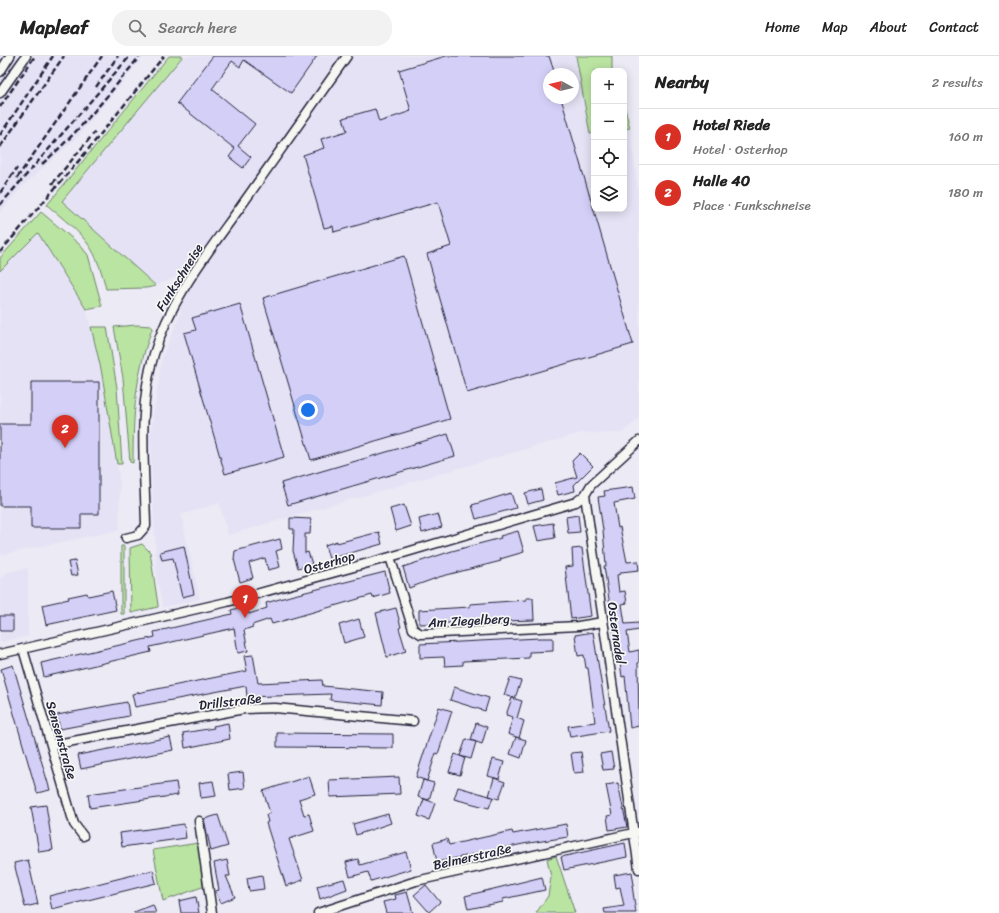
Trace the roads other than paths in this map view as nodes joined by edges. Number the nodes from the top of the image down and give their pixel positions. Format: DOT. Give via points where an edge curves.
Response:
graph roads {
  1 [pos="10,56"];
  2 [pos="26,56"];
  3 [pos="347,56"];
  4 [pos="0,72"];
  5 [pos="0,93"];
  6 [pos="639,441"];
  7 [pos="584,495"];
  8 [pos="126,538"];
  9 [pos="390,557"];
  10 [pos="603,622"];
  11 [pos="23,649"];
  12 [pos="0,654"];
  13 [pos="413,721"];
  14 [pos="52,745"];
  15 [pos="199,821"];
  16 [pos="636,832"];
  17 [pos="83,836"];
  18 [pos="639,869"];
  19 [pos="212,913"];
  20 [pos="318,913"];
  1 -- 4 [label="street"];
  2 -- 5 [label="street"];
  3 -- 8 [label="street, Funkschneise" via="200,263 167,319 154,355 147,388 144,419 146,526 138,535"];
  6 -- 7 [label="street, Osterhop" via="591,485"];
  7 -- 9 [label="street, Osterhop" via="576,502"];
  7 -- 10 [label="street, Osternadel"];
  9 -- 10 [label="street, Am Ziegelberg" via="412,629 421,634 578,626"];
  9 -- 11 [label="street, Osterhop" via="227,602"];
  10 -- 16 [label="street, Osternadel"];
  11 -- 12 [label="street, Osterhop"];
  11 -- 14 [label="street, Sensenstraße"];
  13 -- 14 [label="street, Drillstraße" via="275,708 244,709"];
  14 -- 17 [label="street, Sensenstraße" via="74,824"];
  15 -- 19 [label="street"];
  16 -- 18 [label="street, Osternadel"];
  16 -- 20 [label="street, Belmerstraße" via="416,881"];
}
